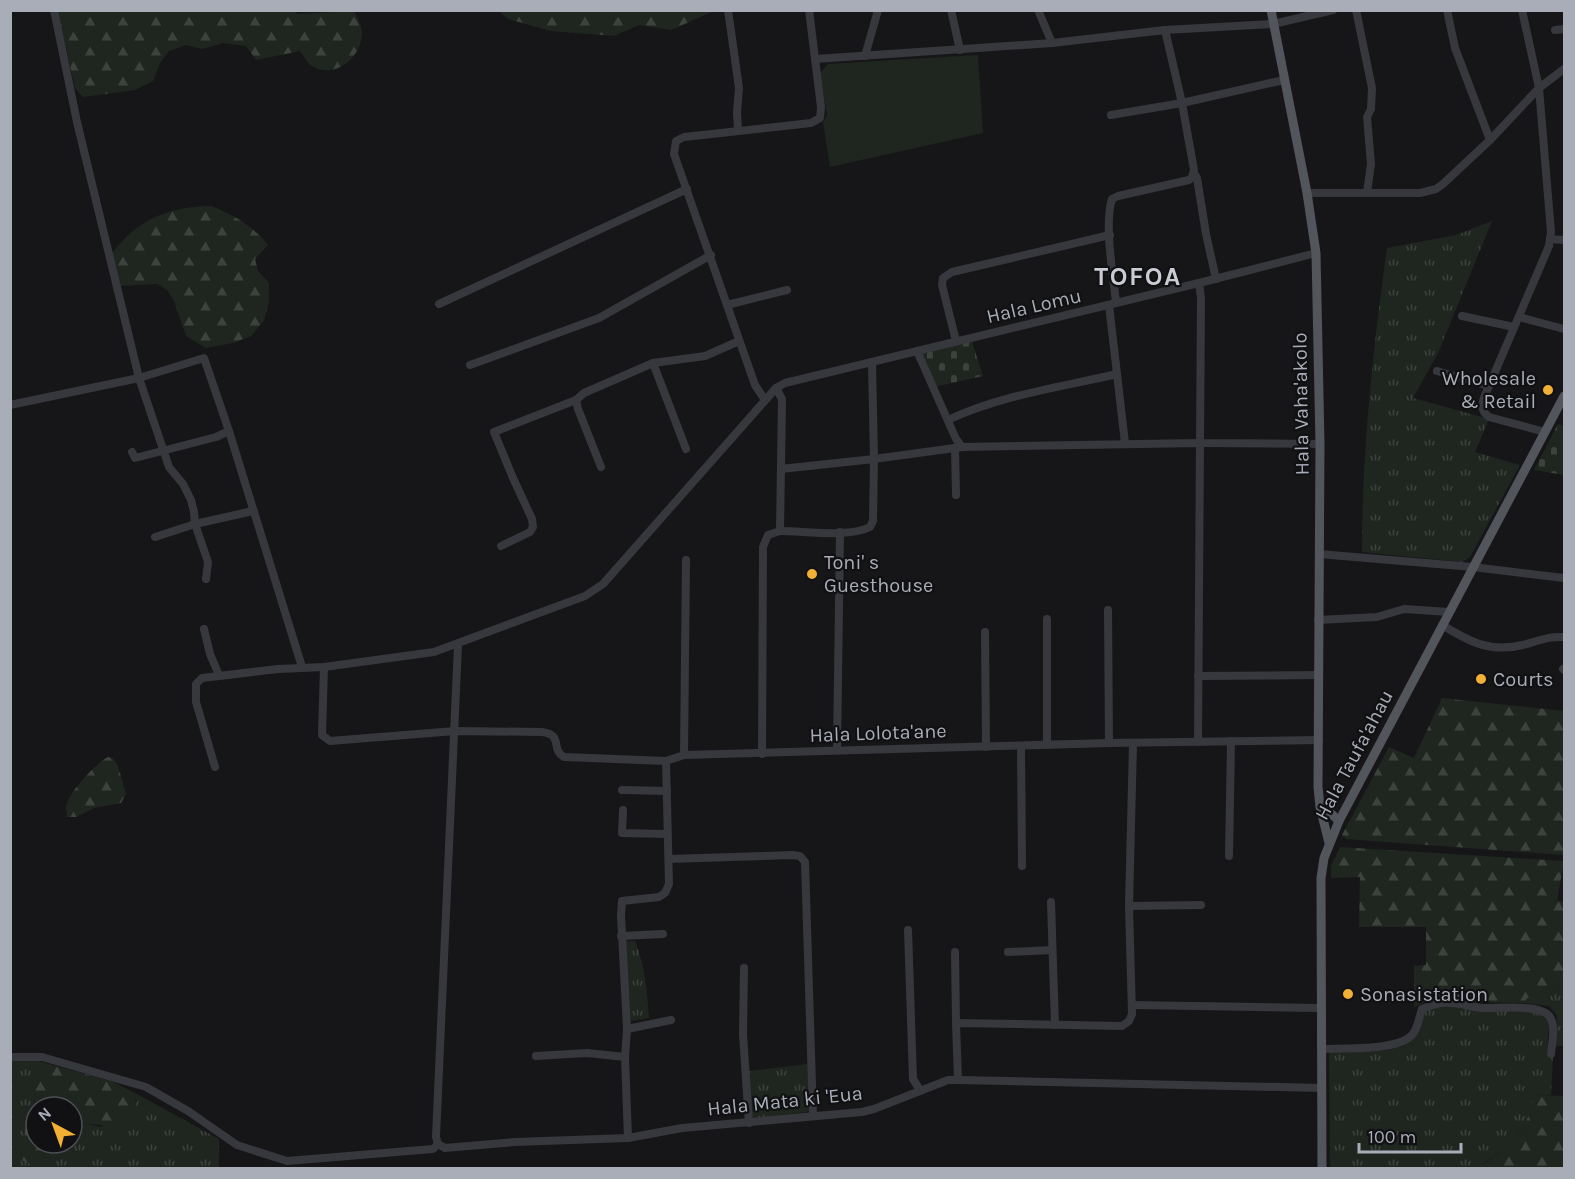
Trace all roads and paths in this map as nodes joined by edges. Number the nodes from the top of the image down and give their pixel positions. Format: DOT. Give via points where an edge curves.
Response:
graph roads {
  1 [pos="54,10"];
  2 [pos="728,10"];
  3 [pos="809,10"];
  4 [pos="878,10"];
  5 [pos="951,10"];
  6 [pos="1038,10"];
  7 [pos="1270,10"];
  8 [pos="1333,10"];
  9 [pos="1356,10"];
  10 [pos="1447,10"];
  11 [pos="1522,10"];
  12 [pos="1273,24"];
  13 [pos="1564,29"];
  14 [pos="1165,30"];
  15 [pos="1555,30"];
  16 [pos="1052,43"];
  17 [pos="960,50"];
  18 [pos="865,56"];
  19 [pos="815,59"];
  20 [pos="1564,69"];
  21 [pos="1284,80"];
  22 [pos="1539,88"];
  23 [pos="1182,103"];
  24 [pos="1111,115"];
  25 [pos="738,131"];
  26 [pos="1490,140"];
  27 [pos="1194,173"];
  28 [pos="687,189"];
  29 [pos="1367,192"];
  30 [pos="1307,194"];
  31 [pos="1110,235"];
  32 [pos="1550,239"];
  33 [pos="1564,240"];
  34 [pos="1316,253"];
  35 [pos="711,255"];
  36 [pos="1216,279"];
  37 [pos="1199,283"];
  38 [pos="787,290"];
  39 [pos="439,304"];
  40 [pos="1112,304"];
  41 [pos="727,305"];
  42 [pos="1462,316"];
  43 [pos="1519,317"];
  44 [pos="1514,327"];
  45 [pos="1564,328"];
  46 [pos="739,341"];
  47 [pos="956,341"];
  48 [pos="917,351"];
  49 [pos="872,362"];
  50 [pos="654,363"];
  51 [pos="470,365"];
  52 [pos="1437,371"];
  53 [pos="1117,374"];
  54 [pos="139,378"];
  55 [pos="1489,386"];
  56 [pos="776,388"];
  57 [pos="1564,396"];
  58 [pos="576,400"];
  59 [pos="765,400"];
  60 [pos="10,405"];
  61 [pos="948,420"];
  62 [pos="229,431"];
  63 [pos="1545,432"];
  64 [pos="1125,443"];
  65 [pos="1200,443"];
  66 [pos="1320,444"];
  67 [pos="959,448"];
  68 [pos="164,449"];
  69 [pos="686,449"];
  70 [pos="132,452"];
  71 [pos="874,459"];
  72 [pos="602,467"];
  73 [pos="781,469"];
  74 [pos="956,495"];
  75 [pos="253,511"];
  76 [pos="195,524"];
  77 [pos="780,531"];
  78 [pos="840,532"];
  79 [pos="155,537"];
  80 [pos="501,546"];
  81 [pos="1319,554"];
  82 [pos="686,560"];
  83 [pos="1473,567"];
  84 [pos="1564,578"];
  85 [pos="206,579"];
  86 [pos="1108,610"];
  87 [pos="1449,612"];
  88 [pos="1047,619"];
  89 [pos="1318,620"];
  90 [pos="1442,625"];
  91 [pos="204,628"];
  92 [pos="985,632"];
  93 [pos="1564,638"];
  94 [pos="458,645"];
  95 [pos="302,667"];
  96 [pos="324,667"];
  97 [pos="219,675"];
  98 [pos="1319,675"];
  99 [pos="1198,676"];
  100 [pos="455,731"];
  101 [pos="1319,740"];
  102 [pos="1231,741"];
  103 [pos="1198,742"];
  104 [pos="1109,743"];
  105 [pos="1133,744"];
  106 [pos="1047,745"];
  107 [pos="1021,746"];
  108 [pos="986,747"];
  109 [pos="837,750"];
  110 [pos="762,754"];
  111 [pos="684,755"];
  112 [pos="666,761"];
  113 [pos="215,767"];
  114 [pos="622,790"];
  115 [pos="667,790"];
  116 [pos="1320,802"];
  117 [pos="623,810"];
  118 [pos="1339,821"];
  119 [pos="667,834"];
  120 [pos="1329,843"];
  121 [pos="1229,856"];
  122 [pos="669,859"];
  123 [pos="1022,866"];
  124 [pos="1052,902"];
  125 [pos="1201,905"];
  126 [pos="1129,906"];
  127 [pos="908,930"];
  128 [pos="663,934"];
  129 [pos="621,936"];
  130 [pos="1052,950"];
  131 [pos="955,952"];
  132 [pos="1008,952"];
  133 [pos="744,968"];
  134 [pos="1132,1005"];
  135 [pos="1320,1008"];
  136 [pos="670,1020"];
  137 [pos="956,1023"];
  138 [pos="1055,1025"];
  139 [pos="627,1029"];
  140 [pos="1321,1049"];
  141 [pos="1551,1054"];
  142 [pos="536,1056"];
  143 [pos="10,1057"];
  144 [pos="625,1057"];
  145 [pos="958,1080"];
  146 [pos="1322,1088"];
  147 [pos="920,1090"];
  148 [pos="813,1116"];
  149 [pos="749,1123"];
  150 [pos="628,1138"];
  151 [pos="438,1144"];
  152 [pos="286,1165"];
  153 [pos="1322,1168"];
  1 -- 54 [label="street"];
  2 -- 25 [label="street" via="739,88"];
  3 -- 19 [label="street"];
  4 -- 18 [label="street"];
  5 -- 17 [label="street"];
  6 -- 16 [label="street"];
  7 -- 12 [label="main road, Hala Vaha'akolo"];
  8 -- 12 [label="street"];
  9 -- 29 [label="street" via="1372,88 1367,117 1371,164"];
  10 -- 26 [label="street" via="1459,58"];
  11 -- 22 [label="street"];
  12 -- 14 [label="street"];
  12 -- 21 [label="main road, Hala Vaha'akolo"];
  13 -- 15 [label="street"];
  14 -- 16 [label="street"];
  14 -- 23 [label="street"];
  16 -- 17 [label="street"];
  17 -- 18 [label="street"];
  18 -- 19 [label="street"];
  19 -- 25 [label="street" via="820,118 811,123"];
  20 -- 22 [label="street"];
  21 -- 23 [label="street"];
  21 -- 30 [label="main road, Hala Vaha'akolo"];
  22 -- 26 [label="street"];
  22 -- 32 [label="street"];
  23 -- 24 [label="street"];
  23 -- 27 [label="street"];
  25 -- 28 [label="street" via="676,141 675,154"];
  26 -- 29 [label="street" via="1436,189 1420,193"];
  27 -- 31 [label="street" via="1189,180 1112,199"];
  27 -- 36 [label="street"];
  28 -- 35 [label="street"];
  28 -- 39 [label="street"];
  29 -- 30 [label="street"];
  30 -- 34 [label="main road, Hala Vaha'akolo"];
  31 -- 40 [label="street"];
  31 -- 47 [label="street" via="952,272 943,278"];
  32 -- 33 [label="street"];
  32 -- 43 [label="street"];
  34 -- 36 [label="street, Hala Lomu"];
  34 -- 66 [label="main road, Hala Vaha'akolo"];
  35 -- 41 [label="street"];
  35 -- 51 [label="street" via="598,318"];
  36 -- 37 [label="street, Hala Lomu"];
  37 -- 40 [label="street, Hala Lomu"];
  37 -- 65 [label="street"];
  38 -- 41 [label="street"];
  40 -- 47 [label="street, Hala Lomu"];
  40 -- 53 [label="street"];
  41 -- 46 [label="street"];
  42 -- 44 [label="street"];
  43 -- 44 [label="street"];
  43 -- 45 [label="street"];
  44 -- 55 [label="street"];
  46 -- 50 [label="street" via="705,356"];
  46 -- 59 [label="street" via="754,385"];
  47 -- 48 [label="street, Hala Lomu"];
  48 -- 49 [label="street, Hala Lomu"];
  48 -- 61 [label="street"];
  49 -- 56 [label="street, Hala Lomu" via="785,382"];
  49 -- 71 [label="street"];
  50 -- 58 [label="street"];
  50 -- 69 [label="street"];
  52 -- 55 [label="street"];
  53 -- 61 [label="street" via="993,403"];
  53 -- 64 [label="street"];
  54 -- 60 [label="street"];
  54 -- 62 [label="street" via="204,358"];
  54 -- 68 [label="street"];
  55 -- 63 [label="street" via="1482,404 1486,415"];
  56 -- 59 [label="street, Hala Lomu"];
  56 -- 73 [label="street" via="782,399"];
  57 -- 63 [label="main road, Hala Taufa'ahau"];
  58 -- 72 [label="street"];
  58 -- 80 [label="street" via="494,432 533,527"];
  59 -- 94 [label="street, Hala Lomu" via="603,584 585,596"];
  61 -- 67 [label="street"];
  62 -- 68 [label="street"];
  62 -- 75 [label="street"];
  63 -- 83 [label="main road, Hala Taufa'ahau"];
  64 -- 65 [label="street"];
  64 -- 67 [label="street"];
  65 -- 66 [label="street"];
  65 -- 99 [label="street"];
  66 -- 81 [label="main road, Hala Vaha'akolo"];
  67 -- 71 [label="street"];
  67 -- 74 [label="street"];
  68 -- 70 [label="street" via="135,458"];
  68 -- 76 [label="street" via="169,467 191,500"];
  71 -- 73 [label="street"];
  71 -- 78 [label="street" via="873,521 864,530"];
  73 -- 77 [label="street"];
  75 -- 76 [label="street"];
  75 -- 95 [label="street"];
  76 -- 79 [label="street"];
  76 -- 85 [label="street" via="208,562"];
  77 -- 78 [label="street"];
  77 -- 110 [label="street" via="768,536 763,547"];
  78 -- 109 [label="street"];
  81 -- 83 [label="street"];
  81 -- 89 [label="main road, Hala Vaha'akolo"];
  82 -- 111 [label="street"];
  83 -- 84 [label="street"];
  83 -- 87 [label="main road, Hala Taufa'ahau"];
  86 -- 104 [label="street"];
  87 -- 89 [label="street" via="1404,609 1377,616"];
  87 -- 90 [label="main road, Hala Taufa'ahau"];
  88 -- 106 [label="street"];
  89 -- 98 [label="main road, Hala Vaha'akolo"];
  90 -- 93 [label="street" via="1474,643 1498,649 1550,637"];
  90 -- 118 [label="main road, Hala Taufa'ahau"];
  91 -- 97 [label="street"];
  92 -- 108 [label="street"];
  94 -- 96 [label="street, Hala Lomu" via="434,652"];
  94 -- 100 [label="street"];
  95 -- 96 [label="street, Hala Lomu"];
  95 -- 97 [label="street, Hala Lomu"];
  96 -- 100 [label="street" via="322,735 330,741"];
  97 -- 113 [label="street" via="202,678 196,684 196,702"];
  98 -- 99 [label="street"];
  98 -- 101 [label="main road, Hala Vaha'akolo"];
  99 -- 103 [label="street"];
  100 -- 112 [label="street, Hala Lolota'ane" via="550,733 556,738 559,755 564,757"];
  100 -- 151 [label="street"];
  101 -- 102 [label="street, Hala Lolota'ane"];
  101 -- 116 [label="main road, Hala Vaha'akolo"];
  102 -- 103 [label="street, Hala Lolota'ane"];
  102 -- 121 [label="street"];
  103 -- 105 [label="street, Hala Lolota'ane"];
  104 -- 105 [label="street, Hala Lolota'ane"];
  104 -- 106 [label="street, Hala Lolota'ane"];
  105 -- 126 [label="street"];
  106 -- 107 [label="street, Hala Lolota'ane"];
  107 -- 108 [label="street, Hala Lolota'ane"];
  107 -- 123 [label="street"];
  108 -- 109 [label="street, Hala Lolota'ane"];
  109 -- 110 [label="street, Hala Lolota'ane"];
  110 -- 111 [label="street, Hala Lolota'ane"];
  111 -- 112 [label="street, Hala Lolota'ane"];
  112 -- 115 [label="street"];
  114 -- 115 [label="street"];
  115 -- 119 [label="street"];
  116 -- 118 [label="main road"];
  116 -- 120 [label="main road, Hala Vaha'akolo"];
  117 -- 119 [label="street" via="622,833"];
  118 -- 120 [label="main road, Hala Taufa'ahau"];
  119 -- 122 [label="street"];
  120 -- 135 [label="main road, Hala Taufa'ahau" via="1321,878"];
  122 -- 129 [label="street" via="665,893 622,901"];
  122 -- 148 [label="street" via="792,855 805,862"];
  124 -- 130 [label="street"];
  125 -- 126 [label="street"];
  126 -- 134 [label="street"];
  127 -- 147 [label="street" via="913,1079"];
  128 -- 129 [label="street"];
  129 -- 139 [label="street"];
  130 -- 132 [label="street"];
  130 -- 138 [label="street"];
  131 -- 137 [label="street"];
  133 -- 149 [label="street" via="743,1035"];
  134 -- 135 [label="street"];
  134 -- 138 [label="street" via="1129,1021 1122,1026"];
  135 -- 140 [label="main road, Hala Taufa'ahau"];
  136 -- 139 [label="street"];
  137 -- 138 [label="street"];
  137 -- 145 [label="street"];
  139 -- 144 [label="street"];
  140 -- 141 [label="street" via="1388,1046 1411,1037 1422,1009 1449,1003 1542,1010 1552,1026"];
  140 -- 146 [label="main road, Hala Taufa'ahau"];
  142 -- 144 [label="street" via="587,1053"];
  143 -- 152 [label="street" via="42,1057 146,1087 237,1144"];
  144 -- 150 [label="street"];
  145 -- 146 [label="street, Hala Mata ki 'Eua"];
  145 -- 147 [label="street, Hala Mata ki 'Eua"];
  146 -- 153 [label="main road, Hala Taufa'ahau"];
  147 -- 148 [label="street, Hala Mata ki 'Eua" via="874,1109"];
  148 -- 149 [label="street, Hala Mata ki 'Eua"];
  149 -- 150 [label="street, Hala Mata ki 'Eua" via="682,1128"];
  150 -- 151 [label="street, Hala Mata ki 'Eua" via="445,1148"];
  151 -- 152 [label="street, Hala Mata ki 'Eua" via="433,1149"];
}
